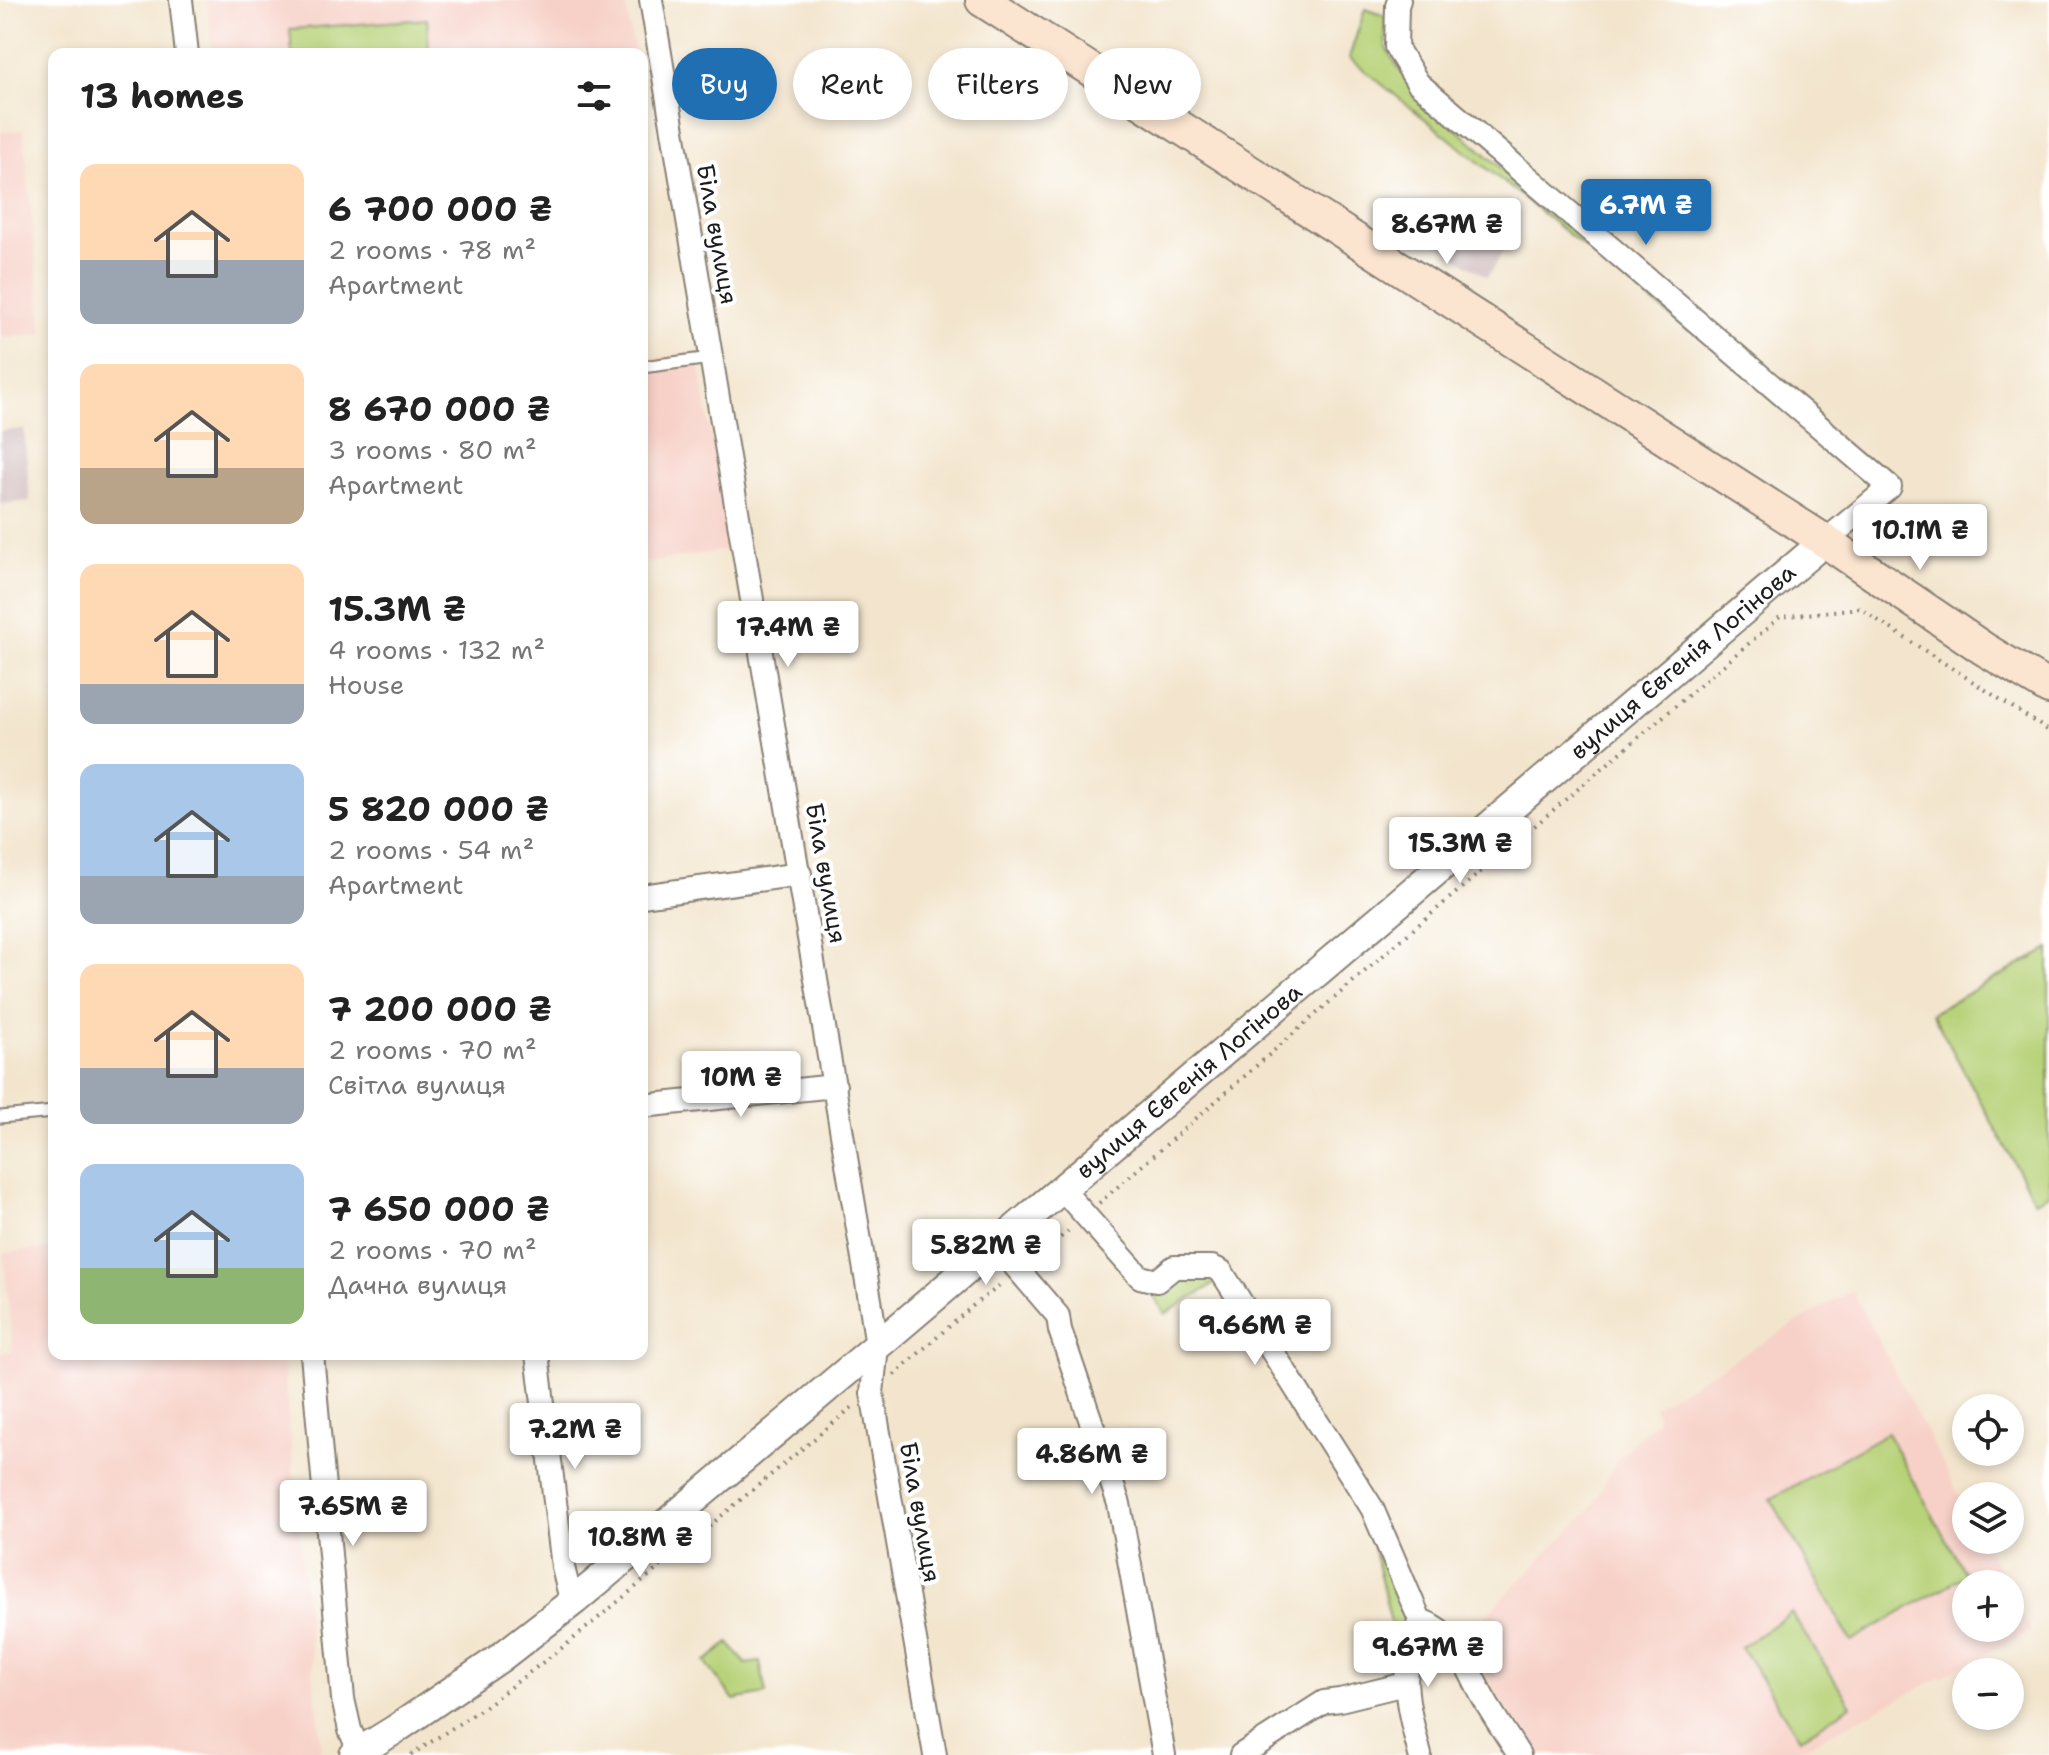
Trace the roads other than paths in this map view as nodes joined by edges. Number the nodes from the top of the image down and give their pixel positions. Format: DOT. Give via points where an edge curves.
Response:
graph roads {
  1 [pos="181,0"];
  2 [pos="651,0"];
  3 [pos="982,0"];
  4 [pos="1399,0"];
  5 [pos="186,48"];
  6 [pos="711,358"];
  7 [pos="648,366"];
  8 [pos="1825,541"];
  9 [pos="2049,688"];
  10 [pos="800,874"];
  11 [pos="648,895"];
  12 [pos="835,1086"];
  13 [pos="648,1105"];
  14 [pos="48,1113"];
  15 [pos="0,1117"];
  16 [pos="1062,1189"];
  17 [pos="996,1244"];
  18 [pos="877,1346"];
  19 [pos="313,1360"];
  20 [pos="538,1360"];
  21 [pos="575,1600"];
  22 [pos="1420,1620"];
  23 [pos="1405,1684"];
  24 [pos="358,1754"];
  25 [pos="935,1755"];
  26 [pos="1164,1755"];
  27 [pos="1241,1755"];
  28 [pos="1420,1755"];
  29 [pos="1519,1755"];
  1 -- 5 [label="street"];
  2 -- 6 [label="street, Біла вулиця"];
  3 -- 8 [label="main road"];
  4 -- 8 [label="street" via="1396,47 1418,83 1890,487"];
  6 -- 7 [label="lane"];
  6 -- 10 [label="street, Біла вулиця"];
  8 -- 9 [label="main road"];
  8 -- 16 [label="street, вулиця Євгенія Логінова"];
  10 -- 11 [label="street"];
  10 -- 12 [label="street, Біла вулиця"];
  12 -- 13 [label="street"];
  12 -- 18 [label="street, Біла вулиця"];
  14 -- 15 [label="lane"];
  16 -- 17 [label="street, вулиця Євгенія Логінова"];
  16 -- 22 [label="street" via="1140,1277 1157,1281 1174,1267 1221,1271 1372,1508"];
  17 -- 18 [label="street, вулиця Євгенія Логінова"];
  17 -- 26 [label="street" via="1058,1316 1119,1504"];
  18 -- 21 [label="street, вулиця Євгенія Логінова"];
  18 -- 25 [label="street, Біла вулиця" via="872,1393"];
  19 -- 24 [label="street" via="343,1699"];
  20 -- 21 [label="street" via="563,1567"];
  21 -- 24 [label="street, вулиця Євгенія Логінова"];
  22 -- 23 [label="street"];
  22 -- 29 [label="street" via="1436,1625 1451,1640"];
  23 -- 27 [label="street" via="1324,1702"];
  23 -- 28 [label="street"];
}
